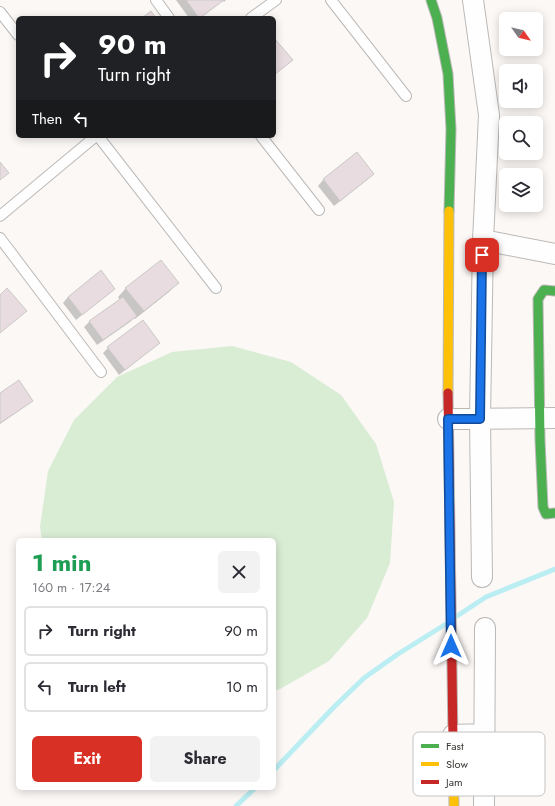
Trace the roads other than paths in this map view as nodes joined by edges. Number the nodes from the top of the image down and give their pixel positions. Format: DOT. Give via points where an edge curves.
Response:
graph roads {
  1 [pos="156,0"];
  2 [pos="276,0"];
  3 [pos="331,0"];
  4 [pos="432,0"];
  5 [pos="473,0"];
  6 [pos="0,12"];
  7 [pos="168,16"];
  8 [pos="254,16"];
  9 [pos="16,32"];
  10 [pos="406,96"];
  11 [pos="95,138"];
  12 [pos="99,138"];
  13 [pos="263,138"];
  14 [pos="319,210"];
  15 [pos="0,216"];
  16 [pos="0,238"];
  17 [pos="483,240"];
  18 [pos="555,254"];
  19 [pos="216,288"];
  20 [pos="555,291"];
  21 [pos="101,372"];
  22 [pos="547,418"];
  23 [pos="448,419"];
  24 [pos="480,419"];
  25 [pos="555,513"];
  26 [pos="482,577"];
  27 [pos="485,628"];
  28 [pos="453,732"];
  29 [pos="485,732"];
  30 [pos="454,796"];
  31 [pos="484,796"];
  32 [pos="454,806"];
  33 [pos="484,806"];
  1 -- 7 [label="lane"];
  2 -- 8 [label="lane"];
  3 -- 10 [label="lane"];
  4 -- 23 [label="street" via="448,74 451,129"];
  5 -- 17 [label="street" via="489,115"];
  6 -- 9 [label="lane"];
  11 -- 15 [label="lane"];
  12 -- 19 [label="lane"];
  13 -- 14 [label="lane"];
  16 -- 21 [label="lane"];
  17 -- 18 [label="street"];
  17 -- 24 [label="street"];
  20 -- 22 [label="street" via="544,290 538,299"];
  22 -- 24 [label="street"];
  22 -- 25 [label="street" via="543,507 546,514"];
  23 -- 24 [label="street"];
  23 -- 28 [label="street"];
  24 -- 26 [label="street"];
  27 -- 29 [label="street"];
  30 -- 32 [label="street"];
  31 -- 33 [label="street"];
}
